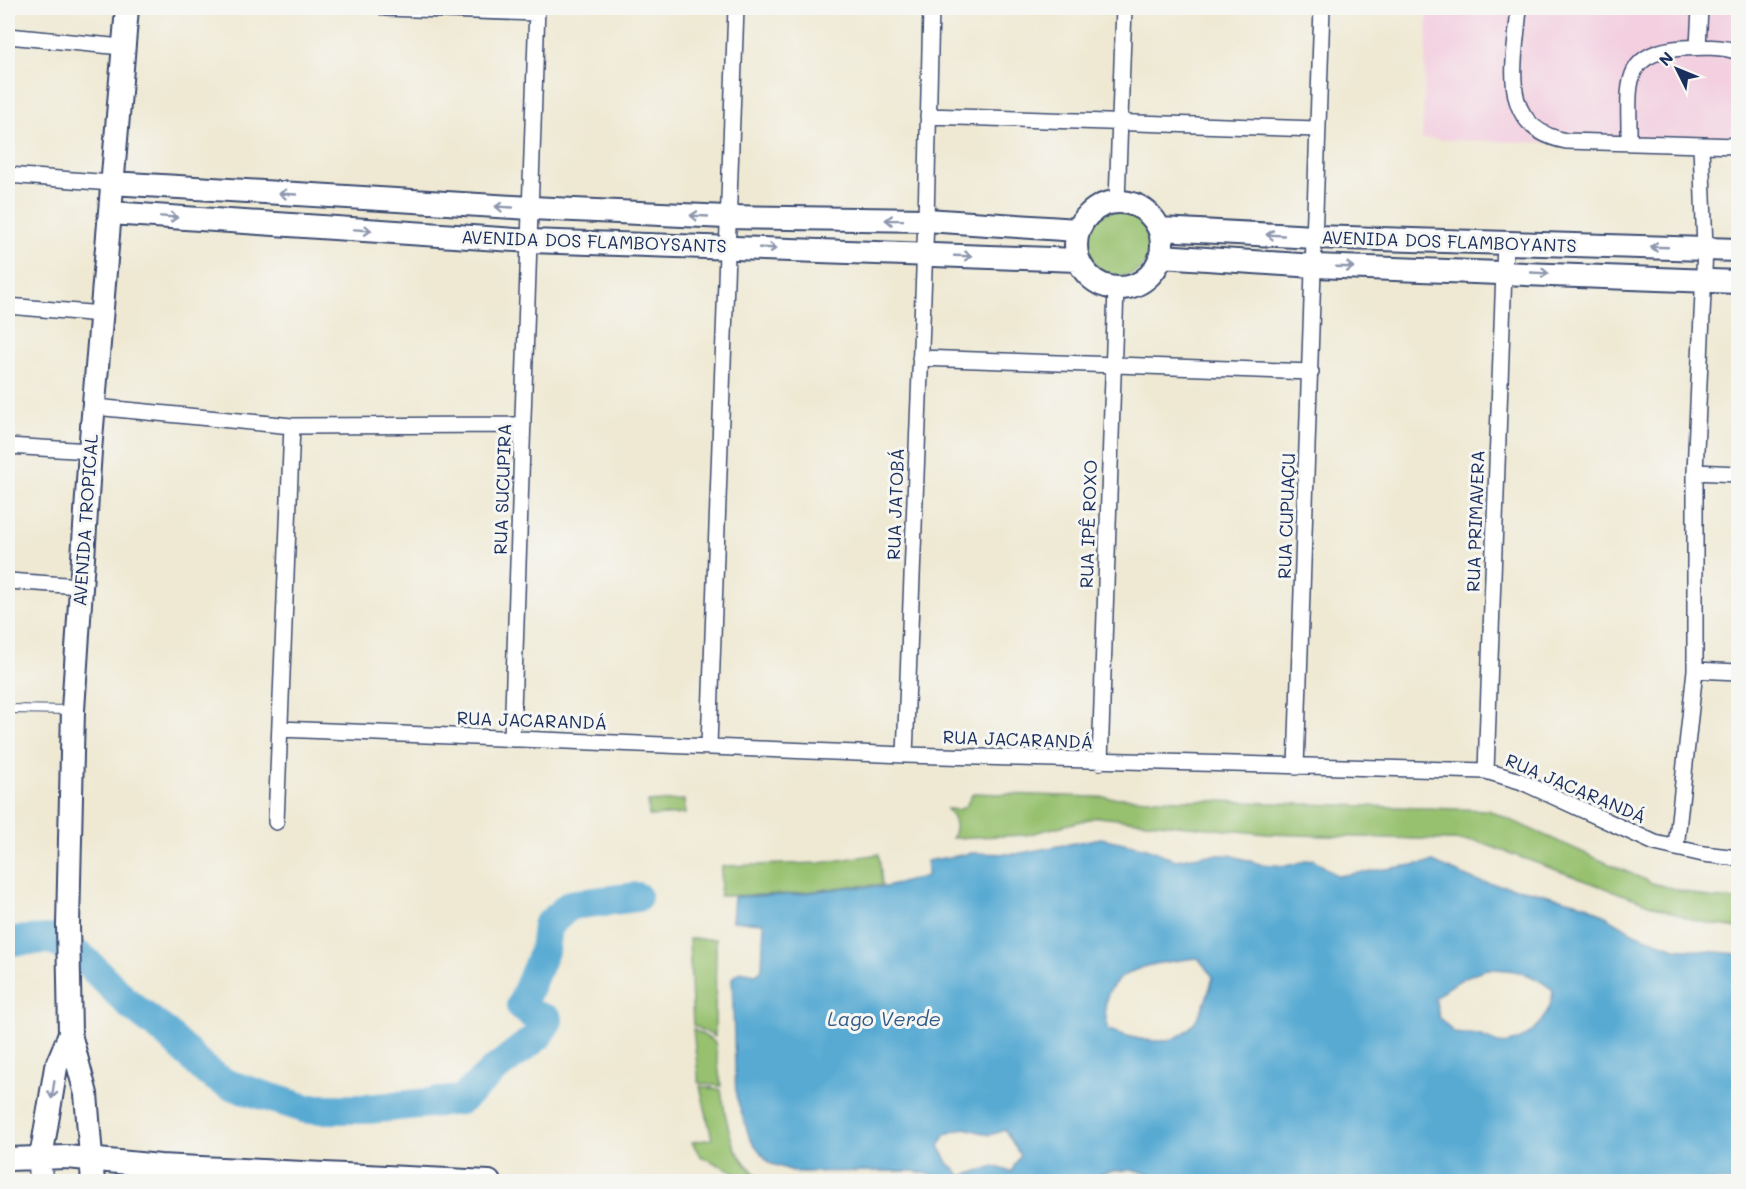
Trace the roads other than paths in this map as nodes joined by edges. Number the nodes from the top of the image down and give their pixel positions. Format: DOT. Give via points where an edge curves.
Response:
graph roads {
  1 [pos="127,8"];
  2 [pos="385,8"];
  3 [pos="736,8"];
  4 [pos="931,8"];
  5 [pos="1124,8"];
  6 [pos="1322,8"];
  7 [pos="1519,8"];
  8 [pos="1700,8"];
  9 [pos="537,10"];
  10 [pos="8,36"];
  11 [pos="122,46"];
  12 [pos="1698,47"];
  13 [pos="1738,52"];
  14 [pos="928,116"];
  15 [pos="1119,122"];
  16 [pos="1317,129"];
  17 [pos="1629,142"];
  18 [pos="1701,146"];
  19 [pos="1738,146"];
  20 [pos="8,175"];
  21 [pos="111,183"];
  22 [pos="1117,201"];
  23 [pos="531,208"];
  24 [pos="110,213"];
  25 [pos="726,217"];
  26 [pos="926,220"];
  27 [pos="1160,229"];
  28 [pos="1078,230"];
  29 [pos="1315,237"];
  30 [pos="530,241"];
  31 [pos="1505,243"];
  32 [pos="728,247"];
  33 [pos="1705,248"];
  34 [pos="1738,250"];
  35 [pos="924,255"];
  36 [pos="1161,256"];
  37 [pos="1078,260"];
  38 [pos="1314,266"];
  39 [pos="1503,272"];
  40 [pos="1704,281"];
  41 [pos="1738,282"];
  42 [pos="1116,288"];
  43 [pos="8,306"];
  44 [pos="101,314"];
  45 [pos="920,358"];
  46 [pos="1113,365"];
  47 [pos="1311,372"];
  48 [pos="95,407"];
  49 [pos="524,425"];
  50 [pos="292,426"];
  51 [pos="8,446"];
  52 [pos="90,451"];
  53 [pos="1695,472"];
  54 [pos="1738,474"];
  55 [pos="8,581"];
  56 [pos="80,586"];
  57 [pos="1695,670"];
  58 [pos="1738,672"];
  59 [pos="8,709"];
  60 [pos="73,710"];
  61 [pos="280,729"];
  62 [pos="512,739"];
  63 [pos="709,746"];
  64 [pos="905,755"];
  65 [pos="1100,762"];
  66 [pos="1296,767"];
  67 [pos="1486,771"];
  68 [pos="276,822"];
  69 [pos="1676,848"];
  70 [pos="1738,858"];
  71 [pos="70,1034"];
  72 [pos="90,1158"];
  73 [pos="43,1159"];
  74 [pos="8,1160"];
  75 [pos="41,1182"];
  76 [pos="93,1182"];
  77 [pos="489,1182"];
  1 -- 11 [label="street, AVENIDA TROPICAL"];
  2 -- 9 [label="street"];
  3 -- 25 [label="street"];
  4 -- 14 [label="street"];
  5 -- 15 [label="street"];
  6 -- 16 [label="street"];
  7 -- 17 [label="street" via="1514,78 1517,106 1523,117 1551,138"];
  8 -- 12 [label="street"];
  9 -- 23 [label="street, RUA SUCUPIRA"];
  10 -- 11 [label="street"];
  11 -- 21 [label="street, AVENIDA TROPICAL"];
  12 -- 13 [label="street"];
  12 -- 17 [label="street" via="1660,50 1640,63 1632,75"];
  14 -- 15 [label="street"];
  14 -- 26 [label="street"];
  15 -- 16 [label="street"];
  15 -- 22 [label="street"];
  16 -- 29 [label="street"];
  17 -- 18 [label="street"];
  18 -- 19 [label="street"];
  18 -- 33 [label="street"];
  20 -- 21 [label="street"];
  23 -- 21 [label="street, AVENIDA DOS FLAMBOYSANTS, one-way"];
  21 -- 24 [label="street, AVENIDA TROPICAL"];
  22 -- 27 [label="street" via="1143,208"];
  22 -- 28 [label="street" via="1101,205 1087,215"];
  25 -- 23 [label="street, AVENIDA DOS FLAMBOYSANTS, one-way"];
  23 -- 30 [label="street, RUA SUCUPIRA"];
  24 -- 30 [label="street, AVENIDA DOS FLAMBOYSANTS, one-way"];
  24 -- 44 [label="street, AVENIDA TROPICAL"];
  26 -- 25 [label="street, AVENIDA DOS FLAMBOYSANTS, one-way"];
  25 -- 32 [label="street"];
  26 -- 28 [label="street, AVENIDA DOS FLAMBOYSANTS"];
  26 -- 35 [label="street, RUA JATOBÁ"];
  29 -- 27 [label="street, AVENIDA DOS FLAMBOYANTS, one-way"];
  27 -- 36 [label="street"];
  28 -- 37 [label="street"];
  29 -- 31 [label="street, AVENIDA DOS FLAMBOYANTS"];
  29 -- 38 [label="street, RUA CUPUAÇU"];
  30 -- 32 [label="street, AVENIDA DOS FLAMBOYSANTS"];
  30 -- 49 [label="street, RUA SUCUPIRA"];
  33 -- 31 [label="street, AVENIDA DOS FLAMBOYANTS, one-way"];
  31 -- 39 [label="street, RUA PRIMAVERA"];
  32 -- 35 [label="street, AVENIDA DOS FLAMBOYSANTS, one-way"];
  32 -- 63 [label="street"];
  33 -- 34 [label="street, AVENIDA DOS FLAMBOYANTS"];
  33 -- 40 [label="street"];
  35 -- 37 [label="street, AVENIDA DOS FLAMBOYSANTS, one-way"];
  35 -- 45 [label="street, RUA JATOBÁ"];
  36 -- 38 [label="street, AVENIDA DOS FLAMBOYANTS"];
  36 -- 42 [label="street" via="1155,270 1144,280 1131,287"];
  37 -- 42 [label="street" via="1086,274 1100,284"];
  38 -- 39 [label="street, AVENIDA DOS FLAMBOYANTS, one-way"];
  38 -- 47 [label="street, RUA CUPUAÇU"];
  39 -- 40 [label="street, AVENIDA DOS FLAMBOYANTS, one-way"];
  39 -- 67 [label="street, RUA PRIMAVERA"];
  40 -- 41 [label="street, AVENIDA DOS FLAMBOYANTS"];
  40 -- 53 [label="street"];
  42 -- 46 [label="street, RUA IPÊ ROXO"];
  43 -- 44 [label="street"];
  44 -- 48 [label="street, AVENIDA TROPICAL"];
  45 -- 46 [label="street"];
  45 -- 64 [label="street, RUA JATOBÁ"];
  46 -- 47 [label="street"];
  46 -- 65 [label="street, RUA IPÊ ROXO"];
  47 -- 66 [label="street, RUA CUPUAÇU"];
  48 -- 50 [label="street"];
  48 -- 52 [label="street, AVENIDA TROPICAL"];
  49 -- 50 [label="street"];
  49 -- 62 [label="street, RUA SUCUPIRA"];
  50 -- 61 [label="street"];
  51 -- 52 [label="street"];
  52 -- 56 [label="street, AVENIDA TROPICAL"];
  53 -- 54 [label="street"];
  53 -- 57 [label="street"];
  55 -- 56 [label="street"];
  56 -- 60 [label="street, AVENIDA TROPICAL"];
  57 -- 58 [label="street"];
  57 -- 69 [label="street"];
  59 -- 60 [label="lane"];
  60 -- 71 [label="street, AVENIDA TROPICAL" via="68,925"];
  61 -- 62 [label="street, RUA JACARANDÁ"];
  61 -- 68 [label="street"];
  62 -- 63 [label="street, RUA JACARANDÁ"];
  63 -- 64 [label="street, RUA JACARANDÁ"];
  64 -- 65 [label="street, RUA JACARANDÁ"];
  65 -- 66 [label="street, RUA JACARANDÁ"];
  66 -- 67 [label="street, RUA JACARANDÁ"];
  67 -- 69 [label="street, RUA JACARANDÁ" via="1520,782 1655,843"];
  69 -- 70 [label="street, RUA JACARANDÁ"];
  71 -- 72 [label="street" via="86,1094"];
  71 -- 73 [label="street, one-way" via="56,1067"];
  72 -- 73 [label="street"];
  72 -- 76 [label="street"];
  72 -- 77 [label="street" via="160,1166"];
  73 -- 74 [label="street"];
  73 -- 75 [label="street"];
}
